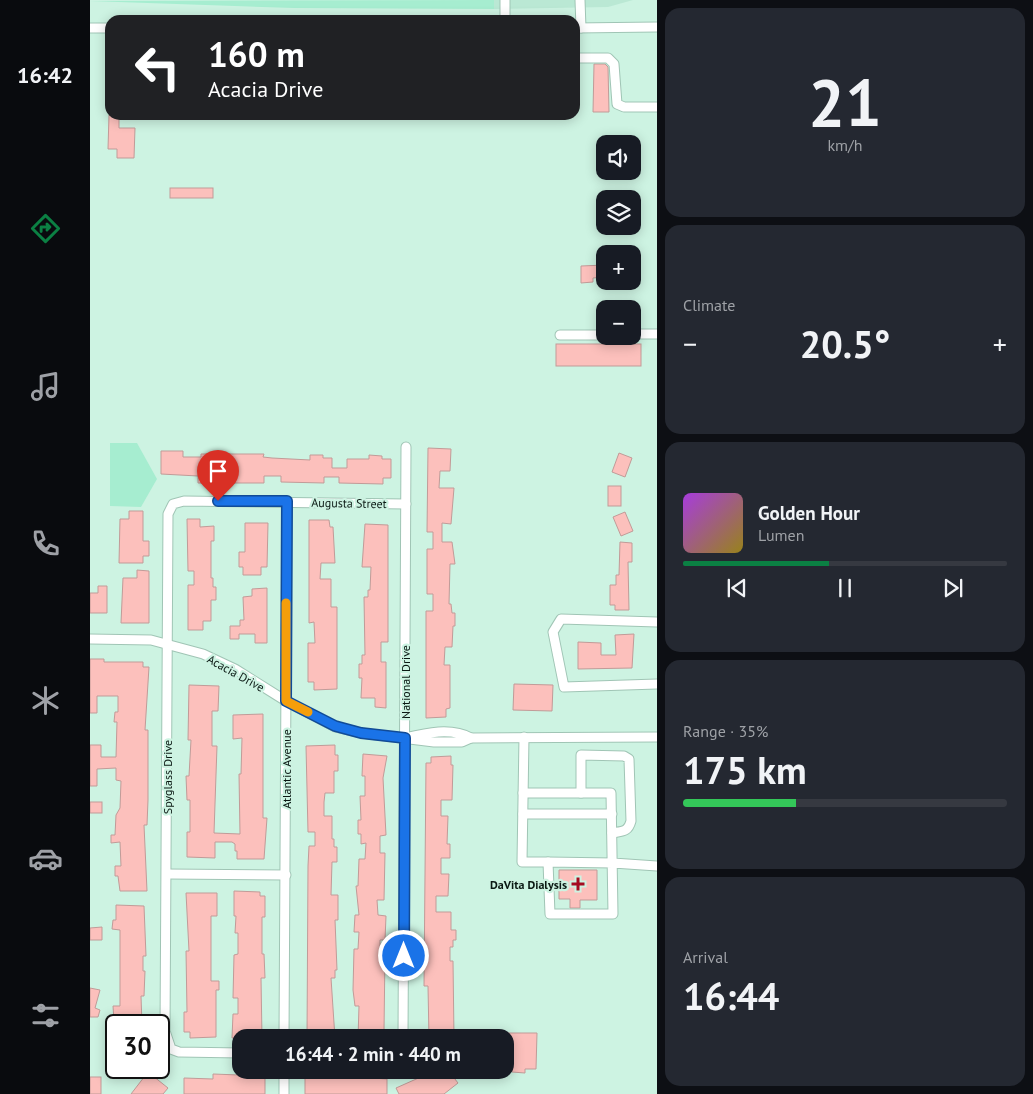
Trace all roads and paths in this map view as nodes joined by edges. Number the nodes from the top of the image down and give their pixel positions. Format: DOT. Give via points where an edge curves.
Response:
graph roads {
  1 [pos="505,0"];
  2 [pos="580,0"];
  3 [pos="505,15"];
  4 [pos="579,15"];
  5 [pos="657,27"];
  6 [pos="90,28"];
  7 [pos="105,28"];
  8 [pos="580,28"];
  9 [pos="580,58"];
  10 [pos="657,107"];
  11 [pos="641,334"];
  12 [pos="657,334"];
  13 [pos="560,335"];
  14 [pos="596,335"];
  15 [pos="406,447"];
  16 [pos="287,501"];
  17 [pos="173,504"];
  18 [pos="406,504"];
  19 [pos="657,622"];
  20 [pos="90,639"];
  21 [pos="167,643"];
  22 [pos="657,684"];
  23 [pos="286,701"];
  24 [pos="524,737"];
  25 [pos="657,737"];
  26 [pos="405,738"];
  27 [pos="523,792"];
  28 [pos="581,792"];
  29 [pos="523,814"];
  30 [pos="612,814"];
  31 [pos="612,833"];
  32 [pos="548,862"];
  33 [pos="613,863"];
  34 [pos="657,866"];
  35 [pos="167,874"];
  36 [pos="286,875"];
  37 [pos="284,1029"];
  38 [pos="403,1029"];
  39 [pos="232,1053"];
  40 [pos="284,1079"];
  41 [pos="284,1094"];
  1 -- 3 [label="street"];
  2 -- 4 [label="street"];
  5 -- 8 [label="street"];
  6 -- 7 [label="street"];
  9 -- 10 [label="street" via="608,58 614,64 617,104"];
  11 -- 12 [label="street"];
  13 -- 14 [label="street"];
  15 -- 18 [label="street, National Drive"];
  16 -- 17 [label="street, Augusta Street" via="184,501"];
  16 -- 18 [label="street, Augusta Street"];
  16 -- 23 [label="street, Atlantic Avenue"];
  17 -- 21 [label="street, Spyglass Drive" via="168,514"];
  18 -- 26 [label="street, National Drive"];
  19 -- 22 [label="street" via="561,619 552,632 564,687"];
  20 -- 21 [label="street, Acacia Drive"];
  21 -- 23 [label="street, Acacia Drive" via="234,669"];
  21 -- 35 [label="street, Spyglass Drive"];
  23 -- 26 [label="street, Acacia Drive" via="335,726 361,733"];
  23 -- 36 [label="street, Atlantic Avenue"];
  24 -- 25 [label="street, Acacia Drive"];
  24 -- 26 [label="street, Acacia Drive" via="471,738 462,742"];
  24 -- 27 [label="street"];
  26 -- 38 [label="street, National Drive"];
  27 -- 28 [label="street"];
  27 -- 29 [label="street"];
  28 -- 30 [label="street" via="611,792"];
  28 -- 31 [label="street" via="582,755 624,756 629,759 631,821 626,831"];
  29 -- 30 [label="street"];
  29 -- 32 [label="street" via="522,862"];
  30 -- 31 [label="street"];
  31 -- 33 [label="street"];
  32 -- 33 [label="street"];
  32 -- 33 [label="street" via="550,914 613,914"];
  33 -- 34 [label="street"];
  35 -- 36 [label="street"];
  35 -- 39 [label="street, Spyglass Drive" via="165,1031 171,1049 189,1053"];
  36 -- 37 [label="street, Atlantic Avenue"];
  40 -- 41 [label="street"];
}
